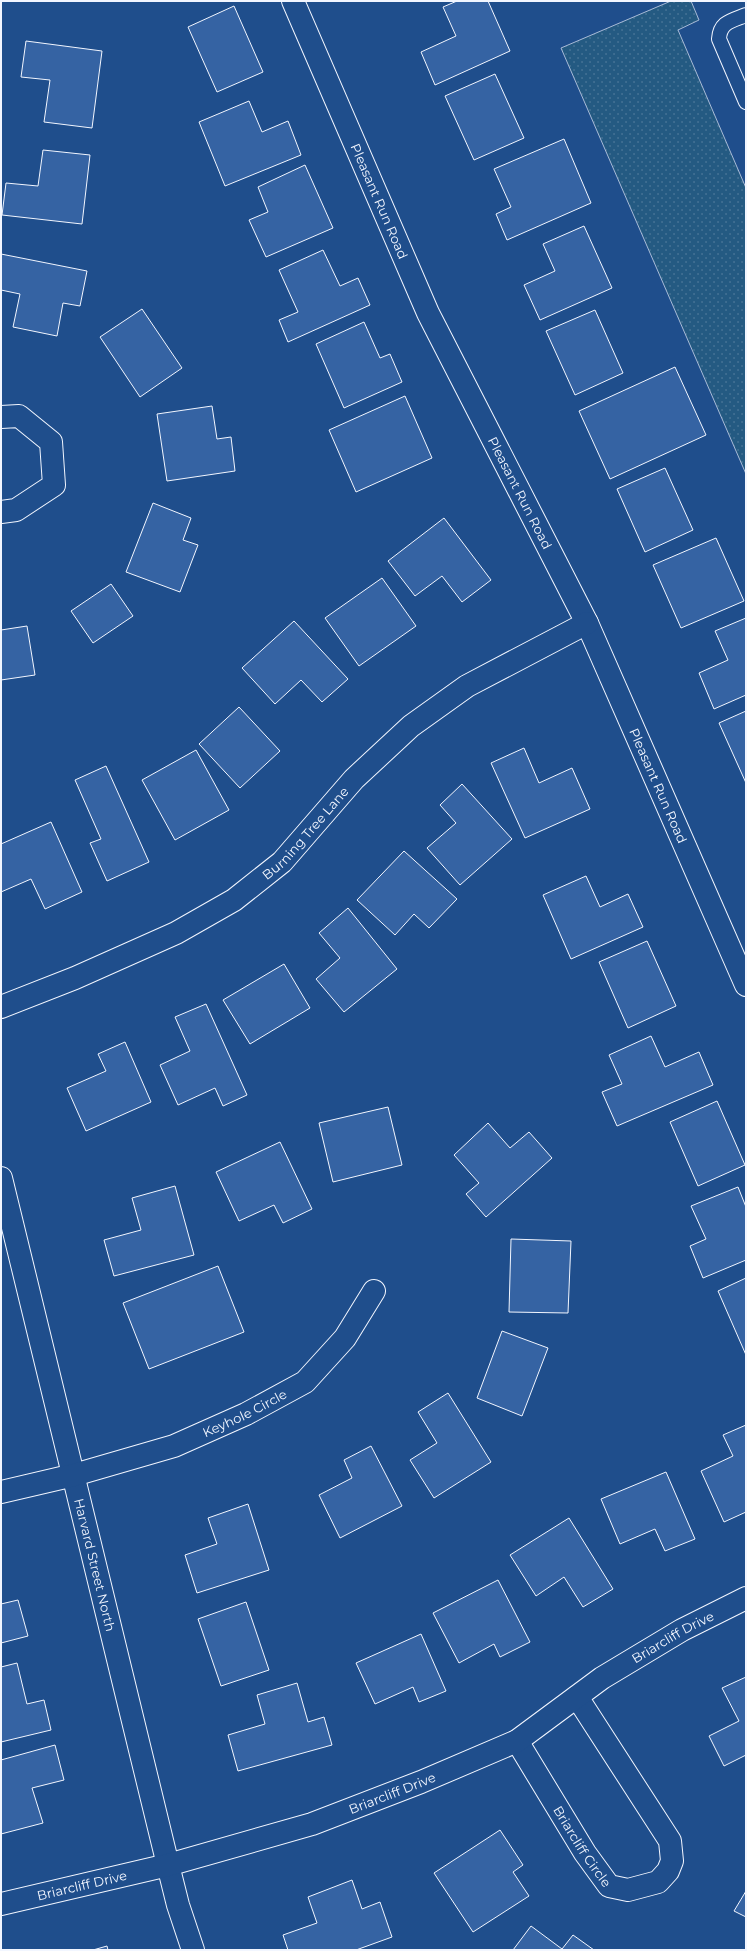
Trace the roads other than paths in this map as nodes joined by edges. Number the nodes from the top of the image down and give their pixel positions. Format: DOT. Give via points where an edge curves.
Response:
graph roads {
  1 [pos="293,1"];
  2 [pos="746,15"];
  3 [pos="746,102"];
  4 [pos="1,417"];
  5 [pos="1,512"];
  6 [pos="587,623"];
  7 [pos="746,986"];
  8 [pos="1,1007"];
  9 [pos="1,1178"];
  10 [pos="374,1291"];
  11 [pos="74,1475"];
  12 [pos="1,1492"];
  13 [pos="746,1598"];
  14 [pos="577,1697"];
  15 [pos="517,1741"];
  16 [pos="168,1865"];
  17 [pos="1,1904"];
  18 [pos="193,1950"];
  1 -- 6 [label="street, Pleasant Run Road" via="428,313"];
  2 -- 3 [label="lane" via="724,24 718,39"];
  4 -- 5 [label="street" via="19,416 51,442 54,485 16,510"];
  6 -- 7 [label="street, Pleasant Run Road"];
  6 -- 8 [label="street, Burning Tree Lane" via="467,686 411,726 354,779 282,862 234,900 176,934"];
  9 -- 11 [label="street, Harvard Street North"];
  10 -- 11 [label="street, Keyhole Circle" via="345,1338 305,1382 246,1414 174,1446"];
  11 -- 12 [label="street, Keyhole Circle"];
  11 -- 16 [label="street, Harvard Street North"];
  13 -- 14 [label="street, Briarcliff Drive" via="682,1630 602,1678"];
  14 -- 15 [label="street, Briarcliff Drive"];
  14 -- 15 [label="street, Briarcliff Circle" via="670,1841 672,1861 668,1871 658,1882 628,1890 609,1886 585,1853"];
  15 -- 16 [label="street, Briarcliff Drive" via="312,1824"];
  16 -- 17 [label="street, Briarcliff Drive"];
  16 -- 18 [label="street, Harvard Street North"];
}
